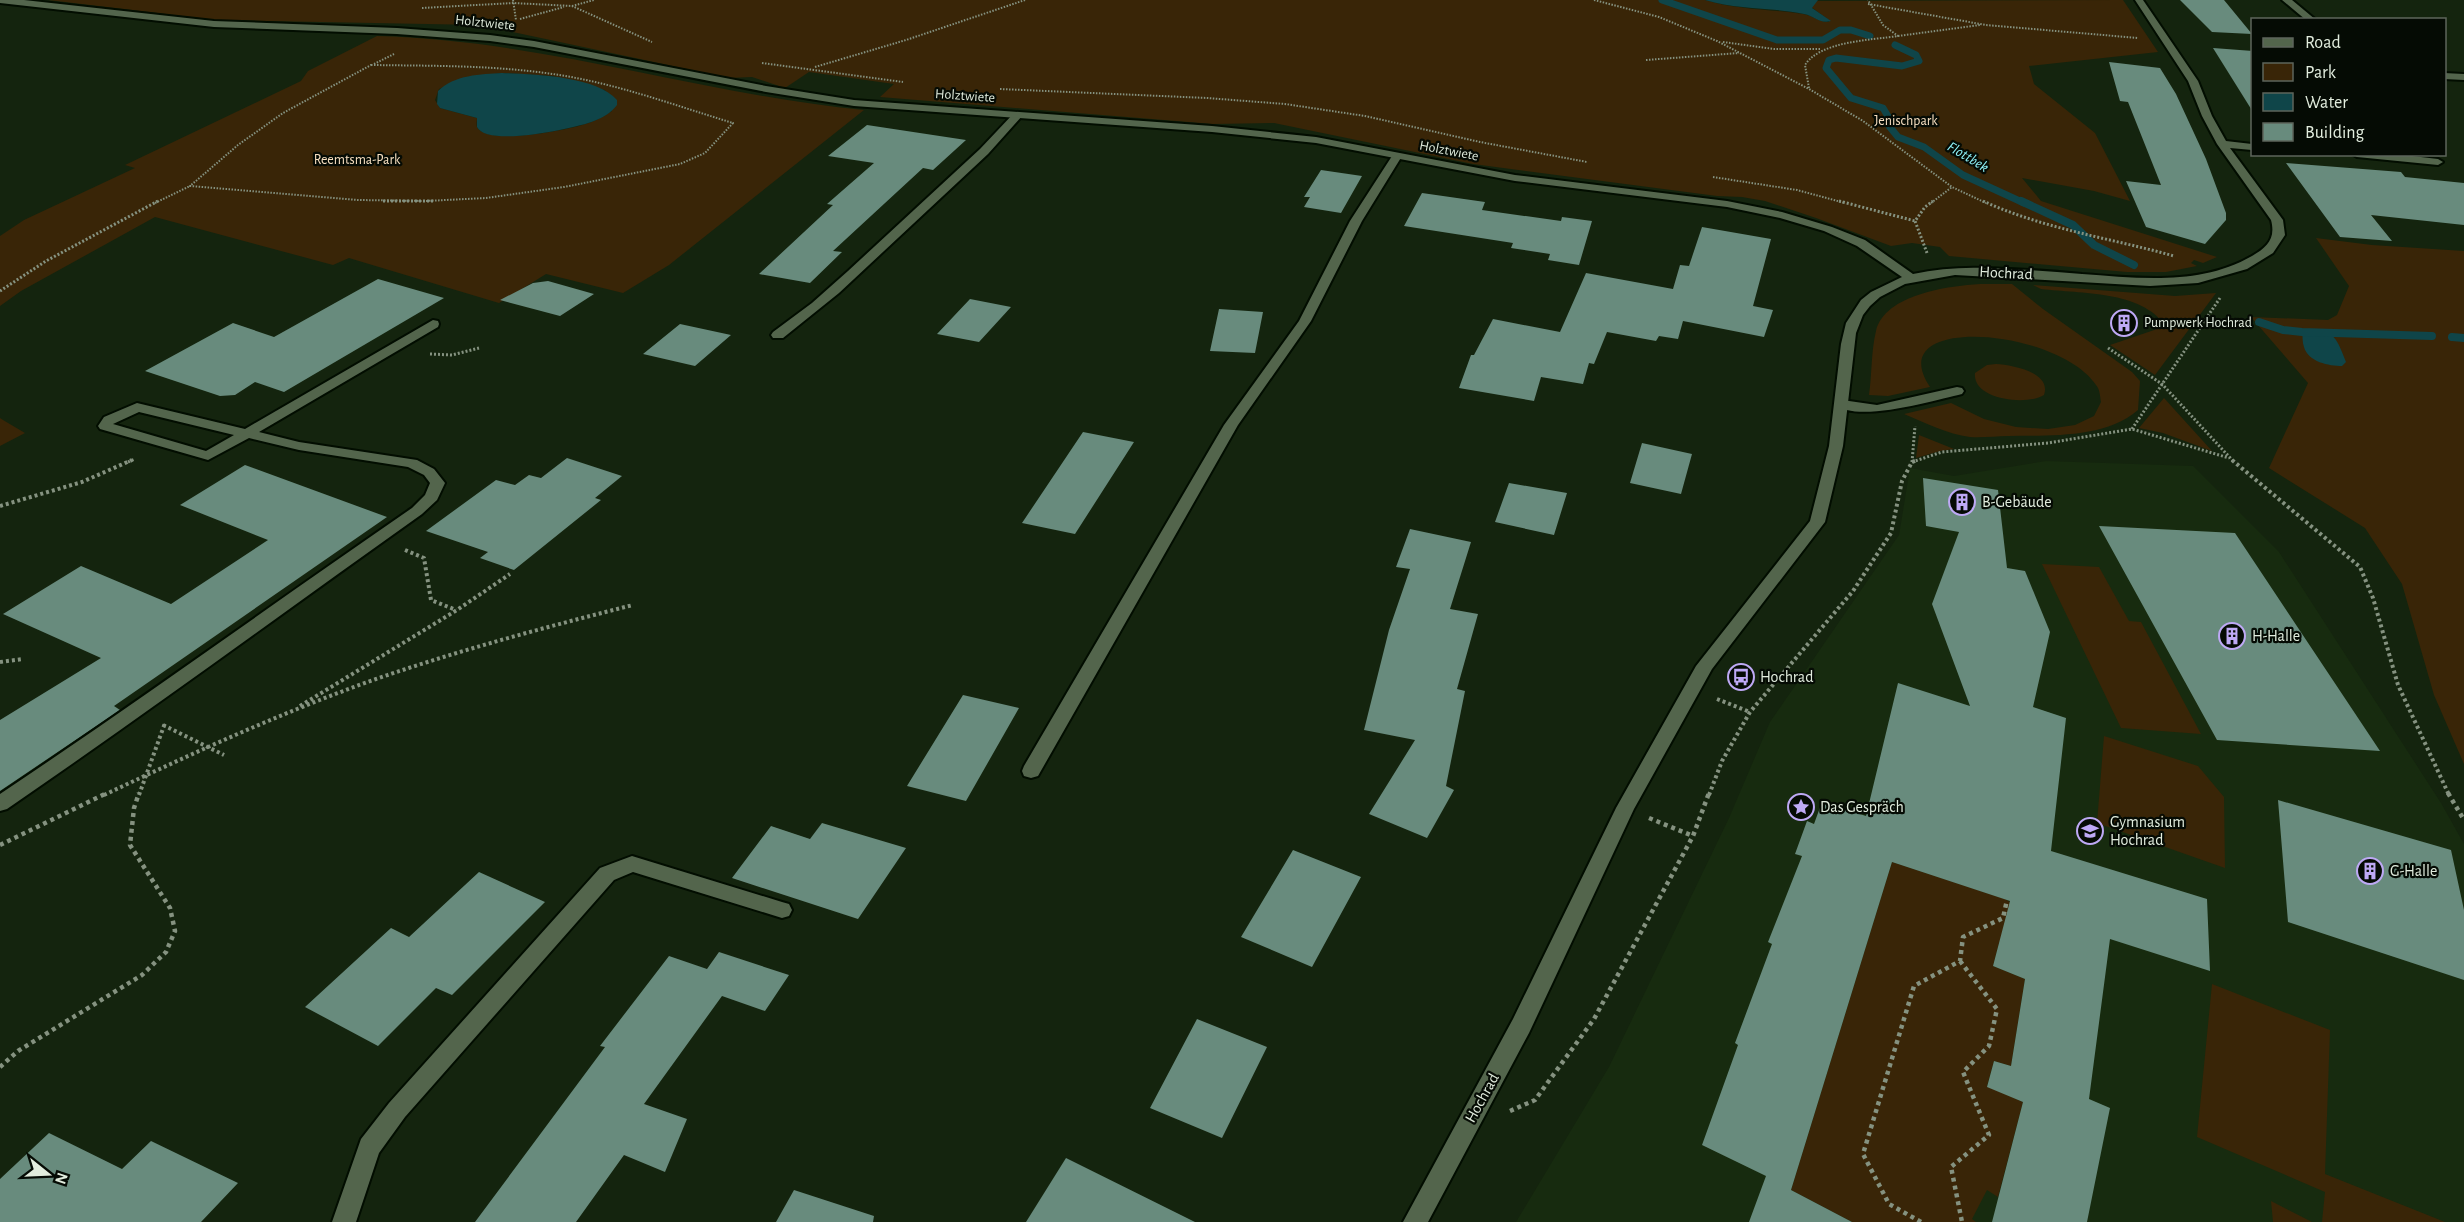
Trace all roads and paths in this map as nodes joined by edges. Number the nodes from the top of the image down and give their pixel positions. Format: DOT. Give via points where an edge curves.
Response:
graph roads {
  1 [pos="0,0"];
  2 [pos="513,0"];
  3 [pos="594,0"];
  4 [pos="1025,0"];
  5 [pos="1594,0"];
  6 [pos="1868,0"];
  7 [pos="2139,0"];
  8 [pos="2286,0"];
  9 [pos="1590,3"];
  10 [pos="1868,4"];
  11 [pos="572,6"];
  12 [pos="2309,18"];
  13 [pos="1986,25"];
  14 [pos="1898,36"];
  15 [pos="2138,38"];
  16 [pos="1717,41"];
  17 [pos="658,45"];
  18 [pos="1822,49"];
  19 [pos="402,51"];
  20 [pos="1740,53"];
  21 [pos="1646,60"];
  22 [pos="762,63"];
  23 [pos="371,65"];
  24 [pos="2446,76"];
  25 [pos="2464,77"];
  26 [pos="1809,89"];
  27 [pos="1018,115"];
  28 [pos="2222,144"];
  29 [pos="2251,147"];
  30 [pos="1397,156"];
  31 [pos="2377,156"];
  32 [pos="2438,162"];
  33 [pos="190,186"];
  34 [pos="1952,187"];
  35 [pos="1927,256"];
  36 [pos="2182,258"];
  37 [pos="1911,279"];
  38 [pos="0,291"];
  39 [pos="2220,298"];
  40 [pos="433,324"];
  41 [pos="778,335"];
  42 [pos="2108,348"];
  43 [pos="2162,384"];
  44 [pos="1957,391"];
  45 [pos="1842,404"];
  46 [pos="1915,426"];
  47 [pos="2132,429"];
  48 [pos="248,432"];
  49 [pos="165,443"];
  50 [pos="2229,458"];
  51 [pos="1912,462"];
  52 [pos="0,506"];
  53 [pos="378,538"];
  54 [pos="510,574"];
  55 [pos="633,604"];
  56 [pos="457,610"];
  57 [pos="23,659"];
  58 [pos="0,662"];
  59 [pos="184,674"];
  60 [pos="1691,690"];
  61 [pos="292,711"];
  62 [pos="135,712"];
  63 [pos="1750,712"];
  64 [pos="164,726"];
  65 [pos="207,747"];
  66 [pos="224,755"];
  67 [pos="1031,771"];
  68 [pos="144,776"];
  69 [pos="0,804"];
  70 [pos="1625,808"];
  71 [pos="2464,820"];
  72 [pos="1693,836"];
  73 [pos="0,845"];
  74 [pos="2007,900"];
  75 [pos="782,910"];
  76 [pos="1960,961"];
  77 [pos="0,1067"];
  78 [pos="1463,1132"];
  79 [pos="344,1222"];
  80 [pos="1415,1222"];
  81 [pos="1921,1222"];
  82 [pos="1962,1222"];
  1 -- 27 [label="street, Holztwiete" via="214,24 490,38 854,103"];
  2 -- 11 [label="path" via="516,21"];
  3 -- 11 [label="path"];
  4 -- 22 [label="path" via="813,68"];
  5 -- 9 [label="path"];
  5 -- 16 [label="path" via="1659,17"];
  6 -- 10 [label="path"];
  7 -- 28 [label="street, Hochrad" via="2193,81"];
  8 -- 12 [label="street"];
  10 -- 13 [label="path"];
  10 -- 14 [label="path" via="1883,25"];
  11 -- 17 [label="path"];
  13 -- 14 [label="path"];
  13 -- 15 [label="path"];
  14 -- 18 [label="path"];
  16 -- 18 [label="path" via="1774,49"];
  16 -- 20 [label="path"];
  18 -- 26 [label="path" via="1805,64"];
  19 -- 23 [label="path"];
  20 -- 21 [label="path"];
  20 -- 26 [label="path"];
  23 -- 33 [label="path" via="283,113"];
  23 -- 33 [label="path" via="478,66 572,77 733,123 718,145 699,159 668,168 460,200 328,198"];
  24 -- 25 [label="street"];
  26 -- 34 [label="path" via="1863,121"];
  27 -- 30 [label="street, Holztwiete" via="1282,136"];
  27 -- 41 [label="street" via="974,162 809,314"];
  28 -- 29 [label="street"];
  28 -- 37 [label="street, Hochrad" via="2277,220 2280,231 2273,248 2226,273 2165,282 1978,271 1943,272"];
  30 -- 37 [label="street, Holztwiete" via="1515,178 1727,204 1782,215 1861,243"];
  30 -- 67 [label="street" via="1356,221 1305,321 1231,425"];
  31 -- 32 [label="street"];
  33 -- 38 [label="path" via="125,217"];
  34 -- 35 [label="path" via="1925,207 1915,221"];
  34 -- 36 [label="path" via="2071,232"];
  37 -- 45 [label="street, Hochrad" via="1875,294 1856,315"];
  39 -- 43 [label="path"];
  40 -- 48 [label="street"];
  42 -- 43 [label="path"];
  43 -- 47 [label="path"];
  43 -- 50 [label="path"];
  44 -- 45 [label="street" via="1877,409"];
  45 -- 60 [label="street, Hochrad" via="1825,500 1817,522 1705,666"];
  46 -- 51 [label="path"];
  47 -- 50 [label="path"];
  47 -- 51 [label="path" via="2048,443 1942,452"];
  48 -- 49 [label="street" via="208,456"];
  48 -- 49 [label="street" via="137,407 109,420 105,426"];
  48 -- 53 [label="street" via="299,446 412,463 429,472 438,483 432,497"];
  49 -- 52 [label="path" via="82,482"];
  50 -- 71 [label="path" via="2360,567 2398,685 2444,787"];
  51 -- 63 [label="path" via="1902,481 1892,533 1853,591"];
  53 -- 56 [label="path" via="424,558 430,600"];
  53 -- 59 [label="street"];
  54 -- 56 [label="path"];
  55 -- 61 [label="path" via="503,638"];
  56 -- 61 [label="path"];
  57 -- 58 [label="path"];
  59 -- 62 [label="street"];
  59 -- 64 [label="path"];
  60 -- 63 [label="path"];
  60 -- 70 [label="street, Hochrad"];
  61 -- 65 [label="path"];
  62 -- 64 [label="path"];
  62 -- 69 [label="street"];
  63 -- 72 [label="path" via="1722,761"];
  64 -- 65 [label="path"];
  64 -- 68 [label="path"];
  65 -- 66 [label="path"];
  65 -- 68 [label="path"];
  68 -- 73 [label="path"];
  68 -- 77 [label="path" via="134,808 130,845 170,908 175,931 166,952 142,975 18,1051"];
  70 -- 72 [label="path"];
  70 -- 78 [label="street, Hochrad" via="1521,1026"];
  72 -- 78 [label="path" via="1594,1019 1535,1100"];
  74 -- 76 [label="path" via="2003,918 1963,937"];
  75 -- 79 [label="street" via="632,864 608,874 397,1110 369,1147"];
  76 -- 81 [label="path" via="1914,986 1863,1154 1889,1204"];
  76 -- 82 [label="path" via="1997,1009 1989,1046 1963,1072 1989,1135 1951,1167"];
  78 -- 80 [label="street, Hochrad"];
}
